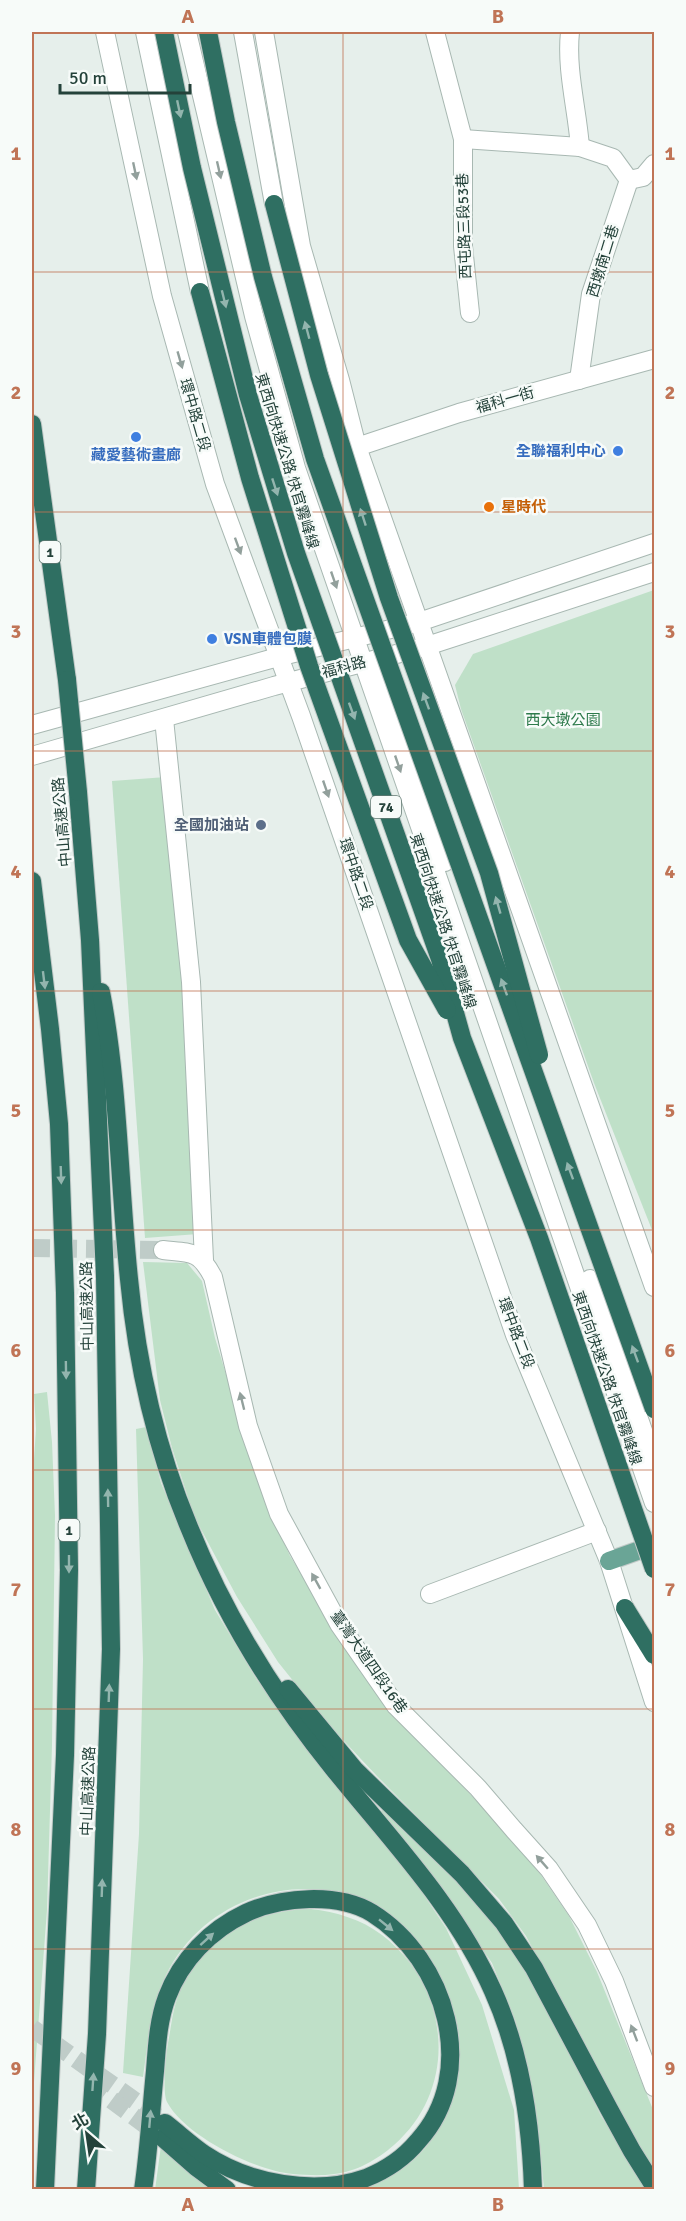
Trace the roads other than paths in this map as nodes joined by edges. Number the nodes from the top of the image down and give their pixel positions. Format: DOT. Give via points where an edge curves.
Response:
graph roads {
  1 [pos="105,32"];
  2 [pos="145,32"];
  3 [pos="164,32"];
  4 [pos="187,32"];
  5 [pos="204,32"];
  6 [pos="208,32"];
  7 [pos="243,32"];
  8 [pos="264,32"];
  9 [pos="435,32"];
  10 [pos="570,32"];
  11 [pos="463,139"];
  12 [pos="580,147"];
  13 [pos="654,164"];
  14 [pos="629,180"];
  15 [pos="274,204"];
  16 [pos="200,292"];
  17 [pos="470,313"];
  18 [pos="654,359"];
  19 [pos="579,380"];
  20 [pos="32,424"];
  21 [pos="357,447"];
  22 [pos="654,543"];
  23 [pos="654,572"];
  24 [pos="419,622"];
  25 [pos="361,636"];
  26 [pos="427,646"];
  27 [pos="278,657"];
  28 [pos="371,660"];
  29 [pos="288,682"];
  30 [pos="164,719"];
  31 [pos="32,725"];
  32 [pos="32,756"];
  33 [pos="32,881"];
  34 [pos="90,940"];
  35 [pos="462,1038"];
  36 [pos="561,1145"];
  37 [pos="163,1250"];
  38 [pos="204,1260"];
  39 [pos="654,1287"];
  40 [pos="654,1410"];
  41 [pos="654,1462"];
  42 [pos="654,1503"];
  43 [pos="597,1531"];
  44 [pos="654,1545"];
  45 [pos="609,1561"];
  46 [pos="654,1569"];
  47 [pos="430,1594"];
  48 [pos="625,1608"];
  49 [pos="240,1633"];
  50 [pos="654,1655"];
  51 [pos="654,1669"];
  52 [pos="654,1702"];
  53 [pos="654,2087"];
  54 [pos="144,2183"];
  55 [pos="46,2185"];
  56 [pos="86,2186"];
  57 [pos="654,2186"];
  58 [pos="227,2190"];
  59 [pos="533,2190"];
  1 -- 27 [label="street, 環中路二段, one-way" via="165,307 215,484"];
  2 -- 16 [label="street"];
  3 -- 35 [label="highway, 東西向快速公路 快官霧峰線 / 74, one-way, bridge" via="192,168 269,469 440,959"];
  4 -- 25 [label="street, one-way" via="254,316 296,468"];
  5 -- 25 [label="street" via="264,297"];
  36 -- 6 [label="highway, 東西向快速公路 快官霧峰線, one-way, bridge" via="315,459 263,277"];
  7 -- 15 [label="street"];
  8 -- 21 [label="street" via="301,246"];
  9 -- 11 [label="street, 西屯路三段53巷"];
  10 -- 12 [label="street" via="570,75"];
  11 -- 12 [label="street"];
  11 -- 17 [label="street, 西屯路三段53巷" via="463,246"];
  12 -- 14 [label="street" via="613,158"];
  13 -- 14 [label="street" via="643,177"];
  14 -- 19 [label="street, 西墩南二巷" via="591,294"];
  36 -- 15 [label="highway, one-way, bridge" via="531,1018 489,873 389,598 319,375"];
  16 -- 35 [label="highway, 74, bridge" via="250,478 309,666 408,940"];
  18 -- 19 [label="street, 福科一街"];
  19 -- 21 [label="street, 福科一街" via="459,413"];
  20 -- 34 [label="highway, 中山高速公路 / 1, bridge" via="67,680"];
  21 -- 24 [label="street"];
  22 -- 24 [label="street, 福科路"];
  23 -- 26 [label="street, 福科路"];
  24 -- 25 [label="street, 福科路"];
  24 -- 26 [label="street"];
  25 -- 27 [label="street, 福科路"];
  25 -- 28 [label="street"];
  26 -- 28 [label="street, 福科路"];
  26 -- 39 [label="street"];
  27 -- 29 [label="street, 環中路二段"];
  27 -- 31 [label="street, 福科路"];
  28 -- 29 [label="street, 福科路"];
  28 -- 41 [label="street"];
  28 -- 42 [label="street, one-way"];
  29 -- 30 [label="street, 福科路"];
  29 -- 43 [label="street, 環中路二段, one-way" via="515,1335"];
  30 -- 32 [label="street, 福科路"];
  30 -- 38 [label="street, 臺灣大道四段16巷" via="191,982"];
  33 -- 55 [label="highway, 中山高速公路 / 1, one-way" via="59,1124 69,1570"];
  34 -- 49 [label="highway" via="110,1039 129,1282 153,1422 189,1529"];
  56 -- 34 [label="highway, 中山高速公路 / 1, one-way" via="97,2034 111,1649 105,1276"];
  35 -- 46 [label="highway, 東西向快速公路 快官霧峰線 / 74, bridge" via="539,1238"];
  40 -- 36 [label="highway, 東西向快速公路 快官霧峰線, one-way, bridge"];
  37 -- 38 [label="street" via="191,1253"];
  53 -- 38 [label="street, 臺灣大道四段16巷, one-way" via="614,1981 587,1925 549,1869 396,1706 339,1624 279,1515 248,1426 213,1277"];
  43 -- 45 [label="street, 環中路二段"];
  43 -- 47 [label="street"];
  44 -- 45 [label="main road"];
  45 -- 48 [label="street, 環中路二段"];
  48 -- 50 [label="highway"];
  48 -- 51 [label="street"];
  48 -- 52 [label="street, 環中路二段"];
  49 -- 57 [label="highway" via="355,1770 462,1874 504,1923 534,1968"];
  49 -- 59 [label="highway" via="281,1699 441,1902 472,1950 494,1992 513,2046 530,2127"];
  54 -- 58 [label="highway, one-way" via="158,2034 174,1982 194,1952 221,1927 274,1903 313,1899 370,1912 402,1938 414,1954 445,2015 451,2040 450,2074 441,2106 424,2135 400,2159 372,2176 323,2187 255,2178 230,2169 164,2131 196,2167"];
}
